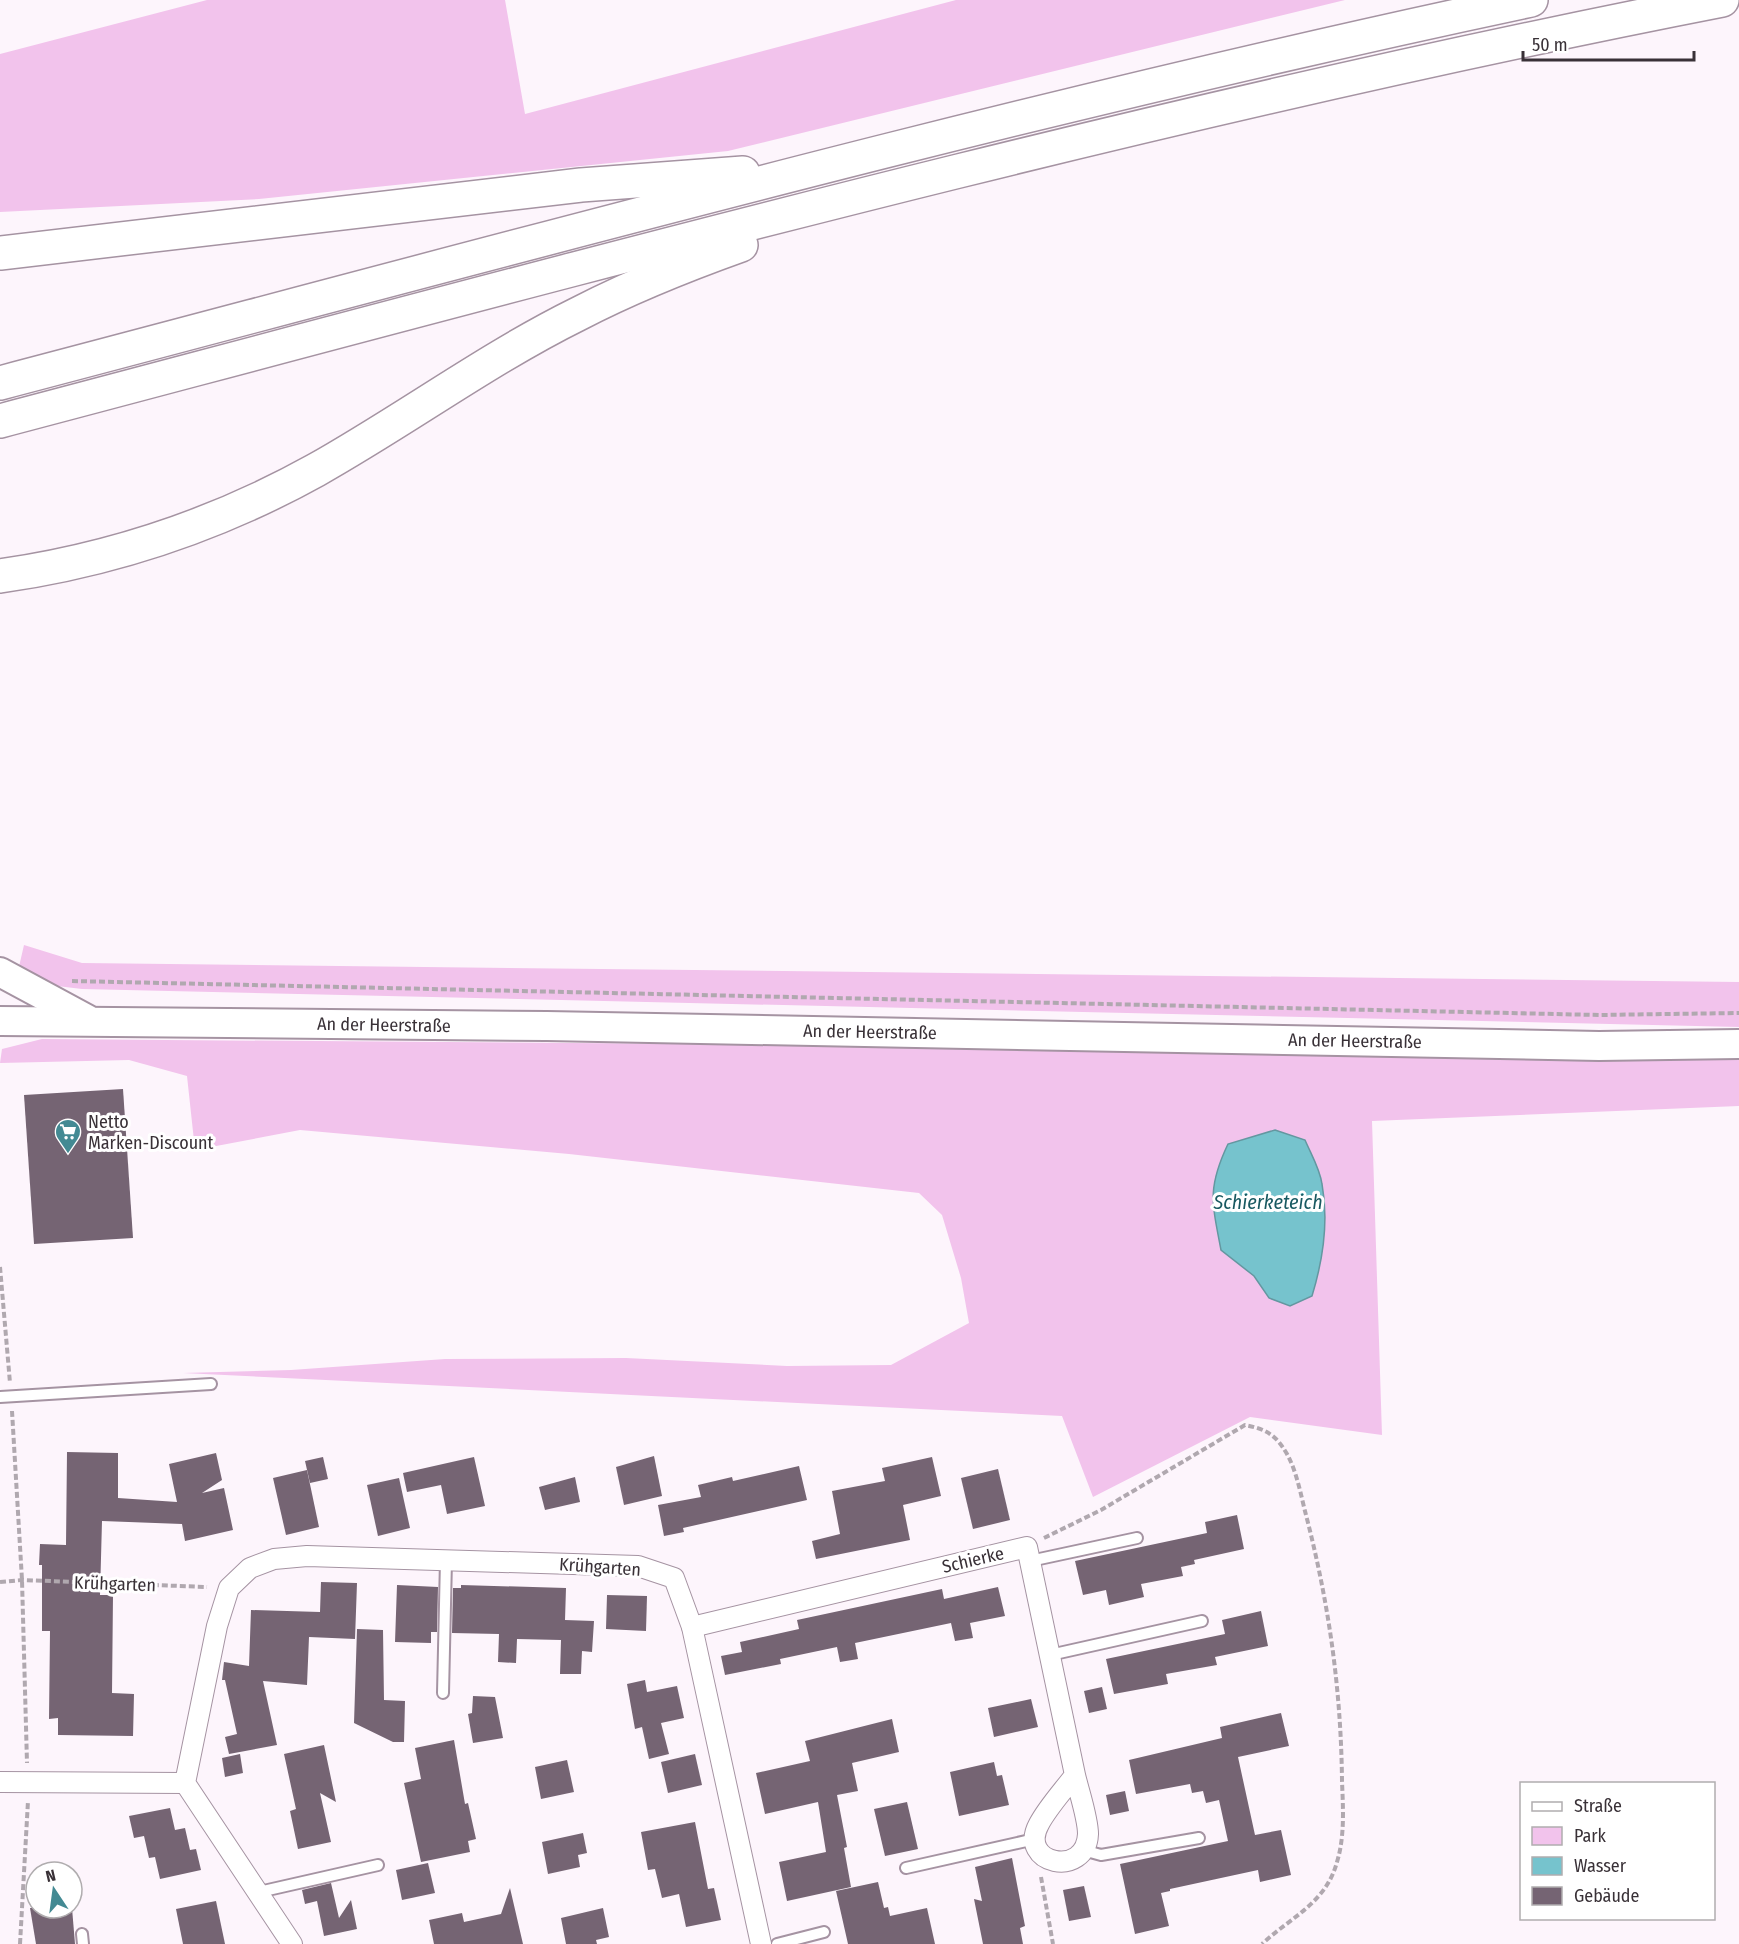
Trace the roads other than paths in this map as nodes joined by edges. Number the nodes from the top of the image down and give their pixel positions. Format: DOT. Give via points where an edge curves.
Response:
graph roads {
  1 [pos="1531,0"];
  2 [pos="1722,0"];
  3 [pos="804,171"];
  4 [pos="904,183"];
  5 [pos="0,253"];
  6 [pos="0,383"];
  7 [pos="0,421"];
  8 [pos="0,576"];
  9 [pos="0,972"];
  10 [pos="0,1021"];
  11 [pos="91,1021"];
  12 [pos="1739,1044"];
  13 [pos="211,1384"];
  14 [pos="5,1397"];
  15 [pos="1137,1538"];
  16 [pos="1028,1554"];
  17 [pos="446,1560"];
  18 [pos="1202,1621"];
  19 [pos="692,1627"];
  20 [pos="1050,1654"];
  21 [pos="443,1693"];
  22 [pos="1075,1775"];
  23 [pos="0,1782"];
  24 [pos="185,1783"];
  25 [pos="1199,1838"];
  26 [pos="1035,1839"];
  27 [pos="1083,1850"];
  28 [pos="378,1865"];
  29 [pos="906,1868"];
  30 [pos="259,1892"];
  31 [pos="824,1932"];
  32 [pos="292,1944"];
  33 [pos="761,1944"];
  34 [pos="777,1944"];
  1 -- 3 [label="highway" via="1061,107"];
  2 -- 4 [label="highway" via="1438,57"];
  3 -- 5 [label="highway" via="693,174 581,185"];
  3 -- 6 [label="highway"];
  4 -- 7 [label="highway"];
  4 -- 8 [label="highway" via="647,281 576,314 317,470 198,526 82,562"];
  9 -- 11 [label="street"];
  10 -- 11 [label="street, An der Heerstraße"];
  11 -- 12 [label="street, An der Heerstraße" via="1587,1046"];
  13 -- 14 [label="lane"];
  15 -- 16 [label="lane"];
  16 -- 19 [label="street, Schierke"];
  16 -- 20 [label="street, Schierke"];
  17 -- 19 [label="street, Krühgarten" via="638,1566 674,1578"];
  17 -- 21 [label="lane"];
  17 -- 24 [label="street, Krühgarten" via="307,1556 274,1559 250,1568 229,1588 217,1626"];
  18 -- 20 [label="lane"];
  19 -- 33 [label="street, Krühgarten"];
  20 -- 22 [label="street, Schierke"];
  22 -- 26 [label="street" via="1038,1825"];
  22 -- 27 [label="street, Schierke" via="1088,1834"];
  23 -- 24 [label="street"];
  24 -- 30 [label="street"];
  25 -- 27 [label="lane" via="1101,1855"];
  26 -- 27 [label="street" via="1046,1860 1073,1860"];
  26 -- 29 [label="lane"];
  28 -- 30 [label="lane"];
  30 -- 32 [label="street"];
  31 -- 34 [label="lane"];
}
